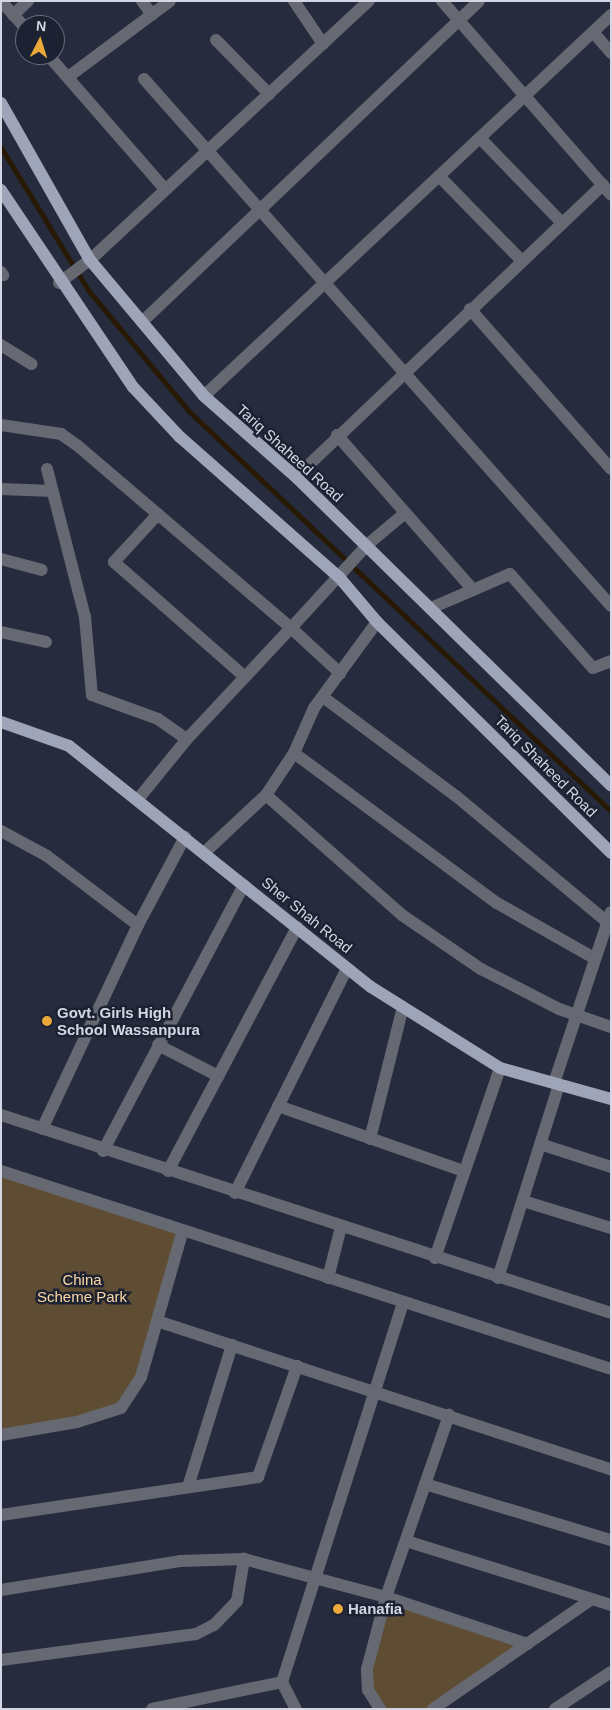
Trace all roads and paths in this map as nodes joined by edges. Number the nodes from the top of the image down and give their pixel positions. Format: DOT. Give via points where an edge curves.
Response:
graph roads {
  1 [pos="1,1"];
  2 [pos="28,1"];
  3 [pos="142,1"];
  4 [pos="170,1"];
  5 [pos="294,1"];
  6 [pos="369,1"];
  7 [pos="442,1"];
  8 [pos="479,1"];
  9 [pos="13,15"];
  10 [pos="152,15"];
  11 [pos="611,15"];
  12 [pos="458,21"];
  13 [pos="593,32"];
  14 [pos="216,40"];
  15 [pos="323,44"];
  16 [pos="611,53"];
  17 [pos="57,65"];
  18 [pos="68,78"];
  19 [pos="144,79"];
  20 [pos="269,94"];
  21 [pos="525,96"];
  22 [pos="1,102"];
  23 [pos="480,138"];
  24 [pos="208,148"];
  25 [pos="439,176"];
  26 [pos="164,188"];
  27 [pos="1,190"];
  28 [pos="607,190"];
  29 [pos="260,209"];
  30 [pos="562,223"];
  31 [pos="90,260"];
  32 [pos="522,261"];
  33 [pos="63,280"];
  34 [pos="324,284"];
  35 [pos="470,309"];
  36 [pos="142,322"];
  37 [pos="1,345"];
  38 [pos="32,364"];
  39 [pos="403,371"];
  40 [pos="204,396"];
  41 [pos="1,425"];
  42 [pos="337,435"];
  43 [pos="610,467"];
  44 [pos="46,469"];
  45 [pos="296,477"];
  46 [pos="1,489"];
  47 [pos="52,491"];
  48 [pos="405,513"];
  49 [pos="158,514"];
  50 [pos="365,548"];
  51 [pos="1,559"];
  52 [pos="42,570"];
  53 [pos="341,575"];
  54 [pos="473,590"];
  55 [pos="609,600"];
  56 [pos="431,608"];
  57 [pos="377,622"];
  58 [pos="291,628"];
  59 [pos="1,632"];
  60 [pos="46,642"];
  61 [pos="611,661"];
  62 [pos="340,673"];
  63 [pos="245,677"];
  64 [pos="323,697"];
  65 [pos="1,722"];
  66 [pos="187,739"];
  67 [pos="294,753"];
  68 [pos="611,785"];
  69 [pos="266,795"];
  70 [pos="138,799"];
  71 [pos="1,831"];
  72 [pos="185,837"];
  73 [pos="204,853"];
  74 [pos="611,854"];
  75 [pos="244,885"];
  76 [pos="609,917"];
  77 [pos="138,925"];
  78 [pos="297,927"];
  79 [pos="594,958"];
  80 [pos="348,968"];
  81 [pos="403,1007"];
  82 [pos="576,1016"];
  83 [pos="611,1027"];
  84 [pos="158,1045"];
  85 [pos="500,1068"];
  86 [pos="218,1076"];
  87 [pos="556,1084"];
  88 [pos="611,1099"];
  89 [pos="278,1106"];
  90 [pos="1,1115"];
  91 [pos="42,1129"];
  92 [pos="370,1139"];
  93 [pos="540,1144"];
  94 [pos="103,1150"];
  95 [pos="611,1167"];
  96 [pos="1,1171"];
  97 [pos="168,1171"];
  98 [pos="464,1171"];
  99 [pos="235,1193"];
  100 [pos="523,1201"];
  101 [pos="341,1227"];
  102 [pos="611,1228"];
  103 [pos="182,1233"];
  104 [pos="435,1258"];
  105 [pos="328,1278"];
  106 [pos="498,1278"];
  107 [pos="404,1302"];
  108 [pos="611,1313"];
  109 [pos="157,1321"];
  110 [pos="232,1345"];
  111 [pos="297,1366"];
  112 [pos="611,1369"];
  113 [pos="375,1391"];
  114 [pos="448,1415"];
  115 [pos="1,1435"];
  116 [pos="611,1469"];
  117 [pos="425,1484"];
  118 [pos="188,1487"];
  119 [pos="1,1515"];
  120 [pos="611,1540"];
  121 [pos="406,1541"];
  122 [pos="244,1559"];
  123 [pos="316,1578"];
  124 [pos="1,1590"];
  125 [pos="386,1597"];
  126 [pos="589,1601"];
  127 [pos="611,1605"];
  128 [pos="527,1644"];
  129 [pos="1,1660"];
  130 [pos="611,1672"];
  131 [pos="282,1682"];
  132 [pos="216,1704"];
  133 [pos="152,1709"];
  134 [pos="296,1709"];
  135 [pos="380,1709"];
  136 [pos="433,1709"];
  137 [pos="555,1709"];
  1 -- 9 [label="street"];
  2 -- 9 [label="street"];
  3 -- 10 [label="street"];
  4 -- 10 [label="street"];
  5 -- 15 [label="street"];
  6 -- 15 [label="street"];
  7 -- 12 [label="street"];
  8 -- 12 [label="street"];
  10 -- 18 [label="street"];
  11 -- 13 [label="street"];
  12 -- 21 [label="street"];
  12 -- 29 [label="street"];
  13 -- 16 [label="street"];
  13 -- 21 [label="street"];
  14 -- 20 [label="street"];
  15 -- 20 [label="street"];
  17 -- 18 [label="street"];
  18 -- 26 [label="street"];
  19 -- 24 [label="street"];
  20 -- 24 [label="street"];
  21 -- 23 [label="street"];
  21 -- 28 [label="street"];
  22 -- 31 [label="main road, Tariq Shaheed Road"];
  23 -- 25 [label="street"];
  23 -- 30 [label="street"];
  24 -- 26 [label="street"];
  24 -- 29 [label="street"];
  25 -- 32 [label="street"];
  25 -- 34 [label="street"];
  26 -- 31 [label="street"];
  27 -- 33 [label="main road, Tariq Shaheed Road"];
  28 -- 30 [label="street"];
  29 -- 34 [label="street"];
  29 -- 36 [label="street"];
  30 -- 32 [label="street"];
  31 -- 33 [label="street"];
  31 -- 36 [label="main road, Tariq Shaheed Road"];
  32 -- 35 [label="street"];
  33 -- 53 [label="main road, Tariq Shaheed Road" via="133,387 180,437"];
  34 -- 39 [label="street"];
  34 -- 40 [label="street"];
  35 -- 39 [label="street"];
  35 -- 43 [label="street"];
  36 -- 40 [label="main road, Tariq Shaheed Road"];
  37 -- 38 [label="street"];
  39 -- 42 [label="street"];
  39 -- 55 [label="street"];
  40 -- 45 [label="main road, Tariq Shaheed Road"];
  41 -- 49 [label="street" via="61,434"];
  42 -- 45 [label="street"];
  42 -- 48 [label="street"];
  44 -- 47 [label="street"];
  45 -- 50 [label="main road, Tariq Shaheed Road"];
  46 -- 47 [label="street"];
  47 -- 66 [label="street" via="85,617 92,695 158,719"];
  48 -- 50 [label="street"];
  48 -- 54 [label="street"];
  49 -- 58 [label="street"];
  49 -- 63 [label="street" via="114,562"];
  50 -- 53 [label="street"];
  50 -- 56 [label="main road, Tariq Shaheed Road"];
  51 -- 52 [label="street"];
  53 -- 57 [label="main road, Tariq Shaheed Road"];
  53 -- 58 [label="street"];
  54 -- 56 [label="street"];
  54 -- 61 [label="street" via="510,574 593,668"];
  56 -- 68 [label="main road, Tariq Shaheed Road"];
  57 -- 62 [label="street"];
  57 -- 74 [label="main road, Tariq Shaheed Road"];
  58 -- 62 [label="street"];
  58 -- 63 [label="street"];
  59 -- 60 [label="street"];
  62 -- 64 [label="street"];
  63 -- 66 [label="street"];
  64 -- 67 [label="street"];
  64 -- 76 [label="street" via="456,796"];
  65 -- 70 [label="main road, Sher Shah Road" via="69,746"];
  66 -- 70 [label="street"];
  67 -- 69 [label="street"];
  67 -- 79 [label="street" via="496,904"];
  69 -- 73 [label="street"];
  69 -- 82 [label="street" via="402,915 481,968"];
  70 -- 72 [label="main road, Sher Shah Road"];
  71 -- 77 [label="street" via="46,856"];
  72 -- 73 [label="main road, Sher Shah Road"];
  72 -- 77 [label="street"];
  73 -- 75 [label="main road, Sher Shah Road"];
  75 -- 78 [label="main road, Sher Shah Road"];
  75 -- 84 [label="street"];
  76 -- 79 [label="street"];
  77 -- 91 [label="street"];
  78 -- 80 [label="main road, Sher Shah Road"];
  78 -- 86 [label="street"];
  79 -- 82 [label="street"];
  80 -- 81 [label="main road, Sher Shah Road"];
  80 -- 89 [label="street"];
  81 -- 85 [label="main road, Sher Shah Road"];
  81 -- 92 [label="street"];
  82 -- 83 [label="street"];
  82 -- 87 [label="street"];
  84 -- 86 [label="street"];
  84 -- 94 [label="street"];
  85 -- 87 [label="main road, Sher Shah Road"];
  85 -- 98 [label="street"];
  86 -- 97 [label="street"];
  87 -- 88 [label="main road, Sher Shah Road"];
  87 -- 93 [label="street"];
  89 -- 92 [label="street"];
  89 -- 99 [label="street"];
  90 -- 91 [label="street"];
  91 -- 94 [label="street"];
  92 -- 98 [label="street"];
  93 -- 95 [label="street"];
  93 -- 100 [label="street"];
  94 -- 97 [label="street"];
  96 -- 103 [label="street"];
  97 -- 99 [label="street"];
  98 -- 104 [label="street"];
  99 -- 101 [label="street"];
  100 -- 102 [label="street"];
  100 -- 106 [label="street"];
  101 -- 104 [label="street"];
  101 -- 105 [label="street"];
  103 -- 105 [label="street"];
  103 -- 109 [label="street"];
  104 -- 106 [label="street"];
  105 -- 107 [label="street"];
  106 -- 108 [label="street"];
  107 -- 112 [label="street"];
  107 -- 113 [label="street"];
  109 -- 110 [label="street"];
  109 -- 115 [label="street" via="141,1377 121,1408 78,1422"];
  110 -- 111 [label="street"];
  110 -- 118 [label="street"];
  111 -- 113 [label="street"];
  111 -- 118 [label="street" via="258,1477"];
  113 -- 114 [label="street"];
  113 -- 123 [label="street"];
  114 -- 116 [label="street"];
  114 -- 117 [label="street"];
  117 -- 120 [label="street"];
  117 -- 121 [label="street"];
  118 -- 119 [label="street"];
  121 -- 125 [label="street"];
  121 -- 126 [label="street"];
  122 -- 123 [label="street"];
  122 -- 124 [label="street" via="180,1561"];
  122 -- 129 [label="street" via="237,1601 214,1625 196,1634"];
  123 -- 125 [label="street"];
  123 -- 131 [label="street"];
  125 -- 128 [label="street"];
  125 -- 135 [label="street" via="366,1669 368,1690"];
  126 -- 127 [label="street"];
  126 -- 128 [label="street"];
  128 -- 136 [label="street"];
  130 -- 137 [label="street"];
  131 -- 132 [label="street"];
  131 -- 134 [label="street"];
  132 -- 133 [label="street"];
}
